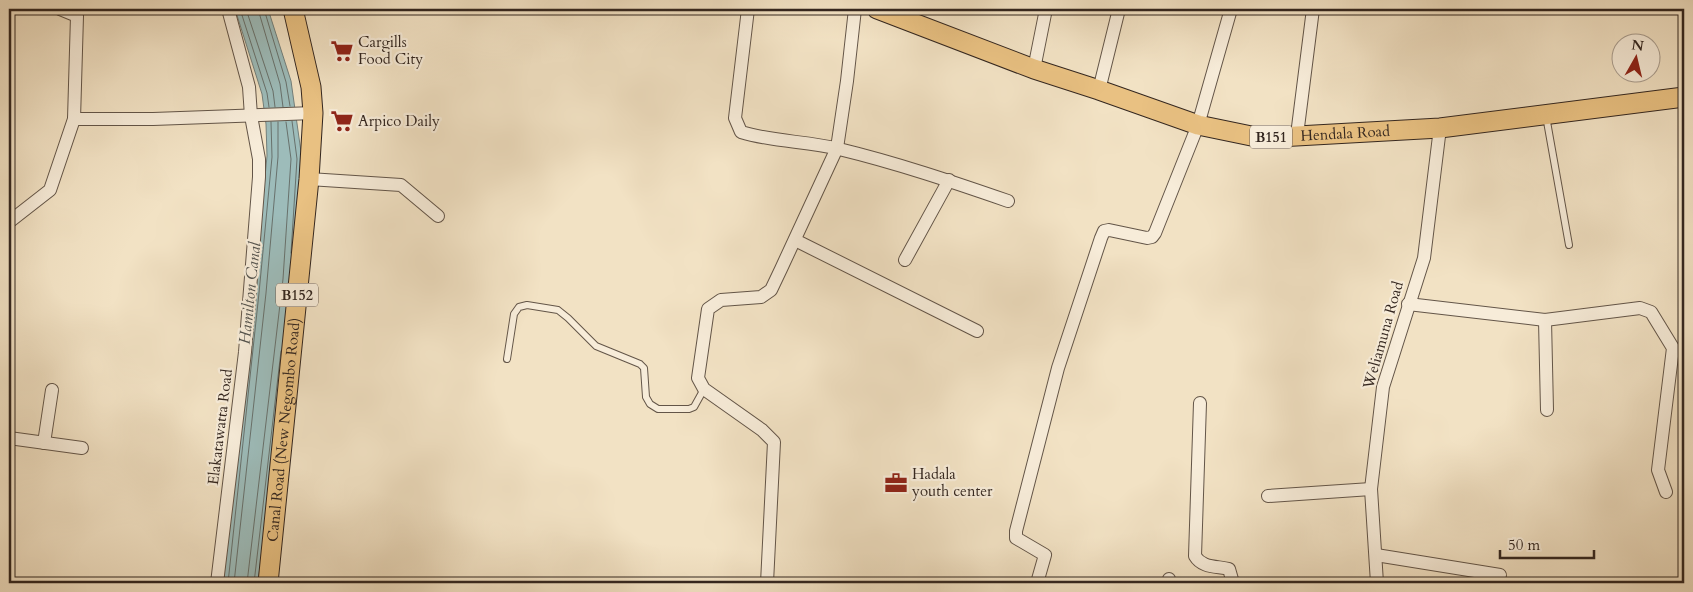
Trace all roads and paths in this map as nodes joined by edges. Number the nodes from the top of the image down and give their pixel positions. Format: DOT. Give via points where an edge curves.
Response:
graph roads {
  1 [pos="60,9"];
  2 [pos="228,9"];
  3 [pos="293,9"];
  4 [pos="748,9"];
  5 [pos="855,9"];
  6 [pos="877,9"];
  7 [pos="1046,9"];
  8 [pos="1119,9"];
  9 [pos="1231,9"];
  10 [pos="1313,9"];
  11 [pos="1034,69"];
  12 [pos="1099,90"];
  13 [pos="1684,97"];
  14 [pos="306,113"];
  15 [pos="1546,115"];
  16 [pos="256,116"];
  17 [pos="74,119"];
  18 [pos="1198,125"];
  19 [pos="1440,128"];
  20 [pos="1297,135"];
  21 [pos="837,148"];
  22 [pos="309,179"];
  23 [pos="949,180"];
  24 [pos="1008,201"];
  25 [pos="438,216"];
  26 [pos="9,222"];
  27 [pos="795,240"];
  28 [pos="1569,245"];
  29 [pos="905,260"];
  30 [pos="1408,304"];
  31 [pos="1545,320"];
  32 [pos="977,330"];
  33 [pos="506,359"];
  34 [pos="704,389"];
  35 [pos="52,390"];
  36 [pos="1200,404"];
  37 [pos="1547,410"];
  38 [pos="9,438"];
  39 [pos="44,443"];
  40 [pos="82,448"];
  41 [pos="1371,488"];
  42 [pos="1666,492"];
  43 [pos="1268,496"];
  44 [pos="1376,555"];
  45 [pos="1500,575"];
  46 [pos="217,583"];
  47 [pos="268,583"];
  48 [pos="767,583"];
  49 [pos="1037,583"];
  50 [pos="1233,583"];
  51 [pos="1378,583"];
  1 -- 17 [label="street" via="78,16"];
  2 -- 16 [label="street, Elakatawatta Road"];
  3 -- 14 [label="main road, Canal Road (New Negombo Road) / B152" via="311,87"];
  4 -- 21 [label="street" via="736,118 741,132 755,137"];
  5 -- 21 [label="street"];
  6 -- 11 [label="main road, Hendala Road / B151"];
  7 -- 11 [label="street"];
  8 -- 12 [label="street"];
  9 -- 18 [label="street"];
  10 -- 20 [label="street"];
  11 -- 12 [label="main road, Hendala Road / B151"];
  12 -- 18 [label="main road, Hendala Road / B151"];
  13 -- 15 [label="main road, Hendala Road / B151"];
  14 -- 16 [label="street"];
  14 -- 22 [label="main road, Canal Road (New Negombo Road) / B152"];
  15 -- 19 [label="main road, Hendala Road / B151"];
  15 -- 28 [label="lane"];
  16 -- 17 [label="street"];
  16 -- 46 [label="street, Elakatawatta Road" via="259,177 245,352"];
  17 -- 26 [label="street" via="50,190"];
  18 -- 20 [label="main road, Hendala Road / B151" via="1261,138"];
  18 -- 49 [label="street" via="1152,236 1147,238 1109,230 1104,231 1101,238 1058,368 1016,531 1016,538 1045,555"];
  19 -- 20 [label="main road, Hendala Road / B151"];
  19 -- 30 [label="street, Weliamuna Road" via="1424,258"];
  21 -- 23 [label="street"];
  21 -- 27 [label="street"];
  22 -- 25 [label="street" via="401,185"];
  22 -- 47 [label="main road, Canal Road (New Negombo Road) / B152"];
  23 -- 24 [label="street"];
  23 -- 29 [label="street"];
  27 -- 32 [label="street"];
  27 -- 34 [label="street" via="771,290 761,297 721,300 708,309 698,378"];
  30 -- 31 [label="street"];
  30 -- 41 [label="street, Weliamuna Road" via="1383,387"];
  31 -- 37 [label="street"];
  31 -- 42 [label="street" via="1640,308 1651,312 1673,348 1658,470"];
  33 -- 34 [label="lane" via="514,314 519,307 527,305 558,310 596,346 640,364 644,368 646,397 658,408 694,407"];
  34 -- 48 [label="street" via="774,442"];
  35 -- 39 [label="street"];
  36 -- 50 [label="street" via="1194,552 1198,562 1228,569"];
  38 -- 39 [label="street"];
  39 -- 40 [label="street"];
  41 -- 43 [label="street"];
  41 -- 44 [label="street, Weliamuna Road"];
  44 -- 45 [label="street"];
  44 -- 51 [label="street, Weliamuna Road"];
}
